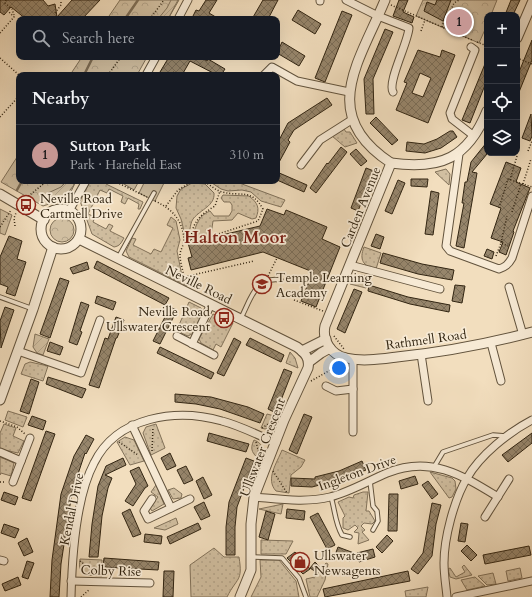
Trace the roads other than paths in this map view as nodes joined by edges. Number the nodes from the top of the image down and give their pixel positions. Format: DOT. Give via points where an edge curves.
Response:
graph roads {
  1 [pos="188,0"];
  2 [pos="346,0"];
  3 [pos="384,1"];
  4 [pos="532,3"];
  5 [pos="180,16"];
  6 [pos="378,16"];
  7 [pos="520,31"];
  8 [pos="471,47"];
  9 [pos="154,60"];
  10 [pos="148,72"];
  11 [pos="266,72"];
  12 [pos="349,92"];
  13 [pos="393,92"];
  14 [pos="484,117"];
  15 [pos="353,119"];
  16 [pos="474,136"];
  17 [pos="458,154"];
  18 [pos="391,163"];
  19 [pos="301,165"];
  20 [pos="84,184"];
  21 [pos="154,193"];
  22 [pos="0,194"];
  23 [pos="532,196"];
  24 [pos="69,211"];
  25 [pos="44,220"];
  26 [pos="79,239"];
  27 [pos="53,247"];
  28 [pos="118,258"];
  29 [pos="350,265"];
  30 [pos="281,280"];
  31 [pos="509,287"];
  32 [pos="440,289"];
  33 [pos="0,297"];
  34 [pos="211,304"];
  35 [pos="34,309"];
  36 [pos="241,319"];
  37 [pos="100,320"];
  38 [pos="527,334"];
  39 [pos="177,336"];
  40 [pos="329,341"];
  41 [pos="491,343"];
  42 [pos="192,344"];
  43 [pos="18,351"];
  44 [pos="421,354"];
  45 [pos="214,355"];
  46 [pos="306,356"];
  47 [pos="352,359"];
  48 [pos="500,381"];
  49 [pos="326,386"];
  50 [pos="353,389"];
  51 [pos="0,400"];
  52 [pos="428,401"];
  53 [pos="532,420"];
  54 [pos="132,425"];
  55 [pos="353,432"];
  56 [pos="506,436"];
  57 [pos="30,438"];
  58 [pos="276,443"];
  59 [pos="0,452"];
  60 [pos="22,461"];
  61 [pos="434,467"];
  62 [pos="467,478"];
  63 [pos="509,479"];
  64 [pos="370,481"];
  65 [pos="13,482"];
  66 [pos="254,497"];
  67 [pos="331,497"];
  68 [pos="498,497"];
  69 [pos="152,499"];
  70 [pos="190,499"];
  71 [pos="171,508"];
  72 [pos="485,517"];
  73 [pos="373,530"];
  74 [pos="350,538"];
  75 [pos="252,557"];
  76 [pos="71,580"];
  77 [pos="532,581"];
  78 [pos="150,583"];
  79 [pos="71,597"];
  80 [pos="240,597"];
  81 [pos="306,597"];
  82 [pos="448,597"];
  83 [pos="456,597"];
  1 -- 5 [label="street"];
  2 -- 6 [label="street"];
  3 -- 6 [label="street, Carden Avenue"];
  4 -- 7 [label="street"];
  6 -- 12 [label="street, Carden Avenue" via="356,67"];
  6 -- 13 [label="street" via="409,28 393,79"];
  8 -- 16 [label="street" via="475,50 450,113 452,119"];
  9 -- 10 [label="street"];
  11 -- 12 [label="street" via="271,64 297,82"];
  12 -- 15 [label="street, Carden Avenue"];
  14 -- 16 [label="street"];
  15 -- 18 [label="street, Carden Avenue" via="368,144"];
  15 -- 19 [label="street" via="320,140"];
  16 -- 17 [label="street"];
  17 -- 18 [label="street" via="436,164 421,166"];
  17 -- 23 [label="street" via="446,246 450,251 498,269 508,264"];
  18 -- 29 [label="street, Carden Avenue"];
  20 -- 24 [label="street"];
  21 -- 28 [label="lane"];
  22 -- 25 [label="street"];
  24 -- 25 [label="street" via="55,211"];
  24 -- 26 [label="street" via="79,220"];
  25 -- 27 [label="street" via="42,232 48,244"];
  26 -- 27 [label="street" via="65,249"];
  26 -- 28 [label="street, Neville Road"];
  27 -- 35 [label="street"];
  28 -- 34 [label="street, Neville Road"];
  29 -- 32 [label="street"];
  29 -- 40 [label="street, Carden Avenue" via="328,316 324,331"];
  30 -- 36 [label="lane" via="270,279 263,282 257,288"];
  31 -- 38 [label="street"];
  33 -- 35 [label="lane"];
  34 -- 36 [label="street, Neville Road"];
  34 -- 42 [label="street"];
  35 -- 43 [label="street"];
  36 -- 46 [label="street, Neville Road"];
  37 -- 43 [label="street" via="81,373"];
  38 -- 41 [label="street, Rathmell Road"];
  39 -- 42 [label="street"];
  40 -- 46 [label="street"];
  40 -- 46 [label="street" via="321,353"];
  40 -- 47 [label="street, Rathmell Road" via="345,358"];
  41 -- 44 [label="street, Rathmell Road"];
  41 -- 48 [label="street"];
  42 -- 45 [label="street"];
  43 -- 51 [label="street"];
  44 -- 47 [label="street, Rathmell Road"];
  44 -- 52 [label="street"];
  46 -- 58 [label="street, Ullswater Crescent" via="300,385"];
  47 -- 50 [label="street"];
  49 -- 50 [label="street" via="336,391"];
  50 -- 55 [label="street"];
  53 -- 56 [label="street"];
  54 -- 58 [label="street, Kendal Drive" via="178,416 200,417 222,421"];
  54 -- 71 [label="street"];
  54 -- 76 [label="street, Kendal Drive" via="102,449 88,477 82,501"];
  56 -- 61 [label="lane" via="493,435 443,452"];
  56 -- 62 [label="street" via="490,450"];
  57 -- 60 [label="street"];
  58 -- 66 [label="street, Ullswater Crescent"];
  59 -- 60 [label="street"];
  60 -- 65 [label="street"];
  61 -- 62 [label="street, Ingleton Drive"];
  61 -- 64 [label="street, Ingleton Drive" via="412,466 389,472"];
  62 -- 68 [label="street, Ingleton Drive"];
  62 -- 82 [label="street" via="447,533 444,563"];
  63 -- 68 [label="street"];
  64 -- 67 [label="street, Ingleton Drive"];
  64 -- 73 [label="lane" via="378,521"];
  66 -- 67 [label="street, Ingleton Drive"];
  66 -- 75 [label="street, Ullswater Crescent" via="251,524"];
  67 -- 74 [label="lane" via="337,526 342,535"];
  68 -- 72 [label="street"];
  69 -- 71 [label="street" via="144,511 148,518"];
  70 -- 71 [label="street"];
  75 -- 80 [label="street, Ullswater Crescent" via="251,570"];
  75 -- 81 [label="lane" via="282,558 299,578"];
  76 -- 78 [label="street, Colby Rise"];
  76 -- 79 [label="street, Kendal Drive"];
  77 -- 83 [label="street"];
}
